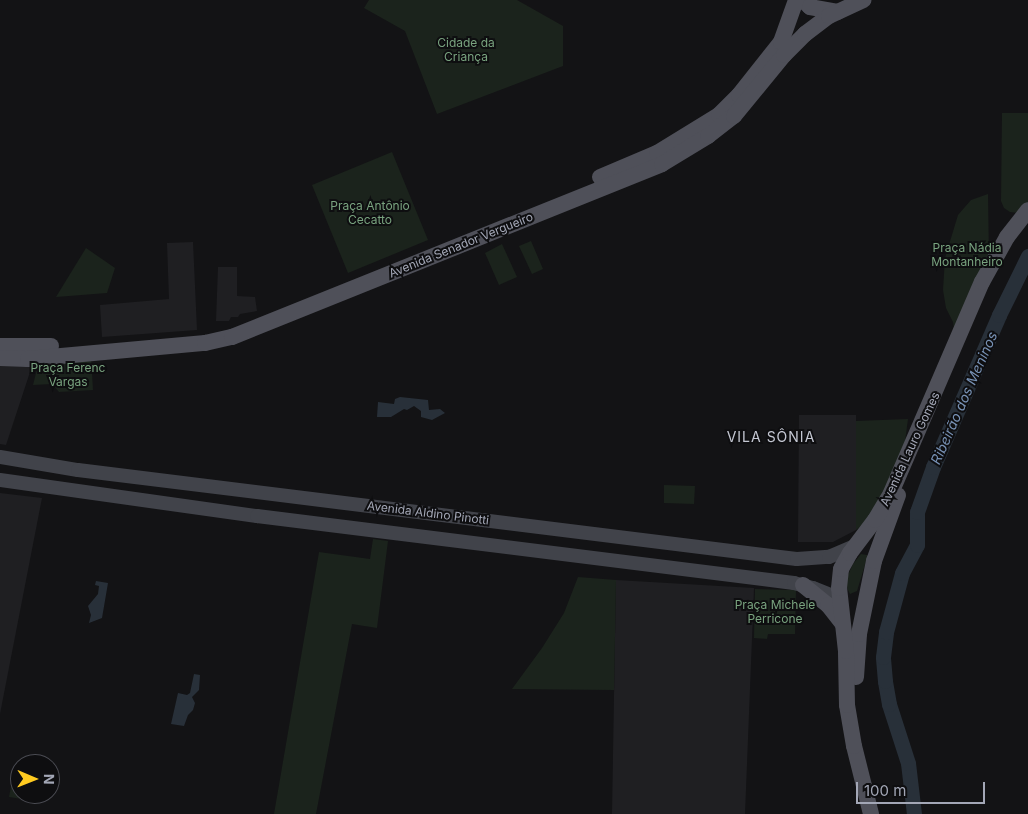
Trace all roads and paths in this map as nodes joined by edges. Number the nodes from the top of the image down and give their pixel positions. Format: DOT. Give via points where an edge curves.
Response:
graph roads {
  1 [pos="796,0"];
  2 [pos="802,0"];
  3 [pos="863,0"];
  4 [pos="838,12"];
  5 [pos="1028,210"];
  6 [pos="0,346"];
  7 [pos="0,358"];
  8 [pos="0,457"];
  9 [pos="904,465"];
  10 [pos="0,480"];
  11 [pos="855,546"];
  12 [pos="729,551"];
  13 [pos="874,561"];
  14 [pos="725,574"];
  15 [pos="803,585"];
  16 [pos="868,589"];
  17 [pos="840,599"];
  18 [pos="843,625"];
  19 [pos="871,814"];
  20 [pos="881,814"];
  1 -- 6 [label="main road, Avenida Senador Vergueiro" via="781,42 738,95 719,115 657,152 230,329 60,346"];
  2 -- 4 [label="main road" via="810,7"];
  3 -- 4 [label="main road, Avenida Senador Vergueiro"];
  4 -- 7 [label="main road, Avenida Senador Vergueiro" via="805,34 727,123 662,164 232,337 205,343 28,359"];
  5 -- 9 [label="main road, Avenida Lauro Gomes" via="1007,237 982,282"];
  8 -- 12 [label="main road, Avenida Aldino Pinotti" via="78,470"];
  9 -- 11 [label="main road, Avenida Lauro Gomes" via="884,507"];
  9 -- 13 [label="main road, Avenida Lauro Gomes" via="896,506"];
  10 -- 14 [label="main road, Avenida Aldino Pinotti"];
  11 -- 12 [label="main road, Avenida Aldino Pinotti" via="813,560"];
  11 -- 13 [label="main road" via="864,544 871,547"];
  11 -- 17 [label="main road, Avenida Lauro Gomes" via="841,570"];
  12 -- 14 [label="main road"];
  13 -- 16 [label="main road, Avenida Lauro Gomes"];
  14 -- 15 [label="main road, Avenida Aldino Pinotti"];
  15 -- 17 [label="main road, Avenida Aldino Pinotti"];
  15 -- 18 [label="main road" via="828,605"];
  16 -- 17 [label="main road" via="855,600"];
  16 -- 20 [label="main road, Avenida Lauro Gomes" via="856,685 861,729"];
  17 -- 18 [label="main road, Avenida Lauro Gomes"];
  18 -- 19 [label="main road, Avenida Lauro Gomes" via="849,724"];
}
